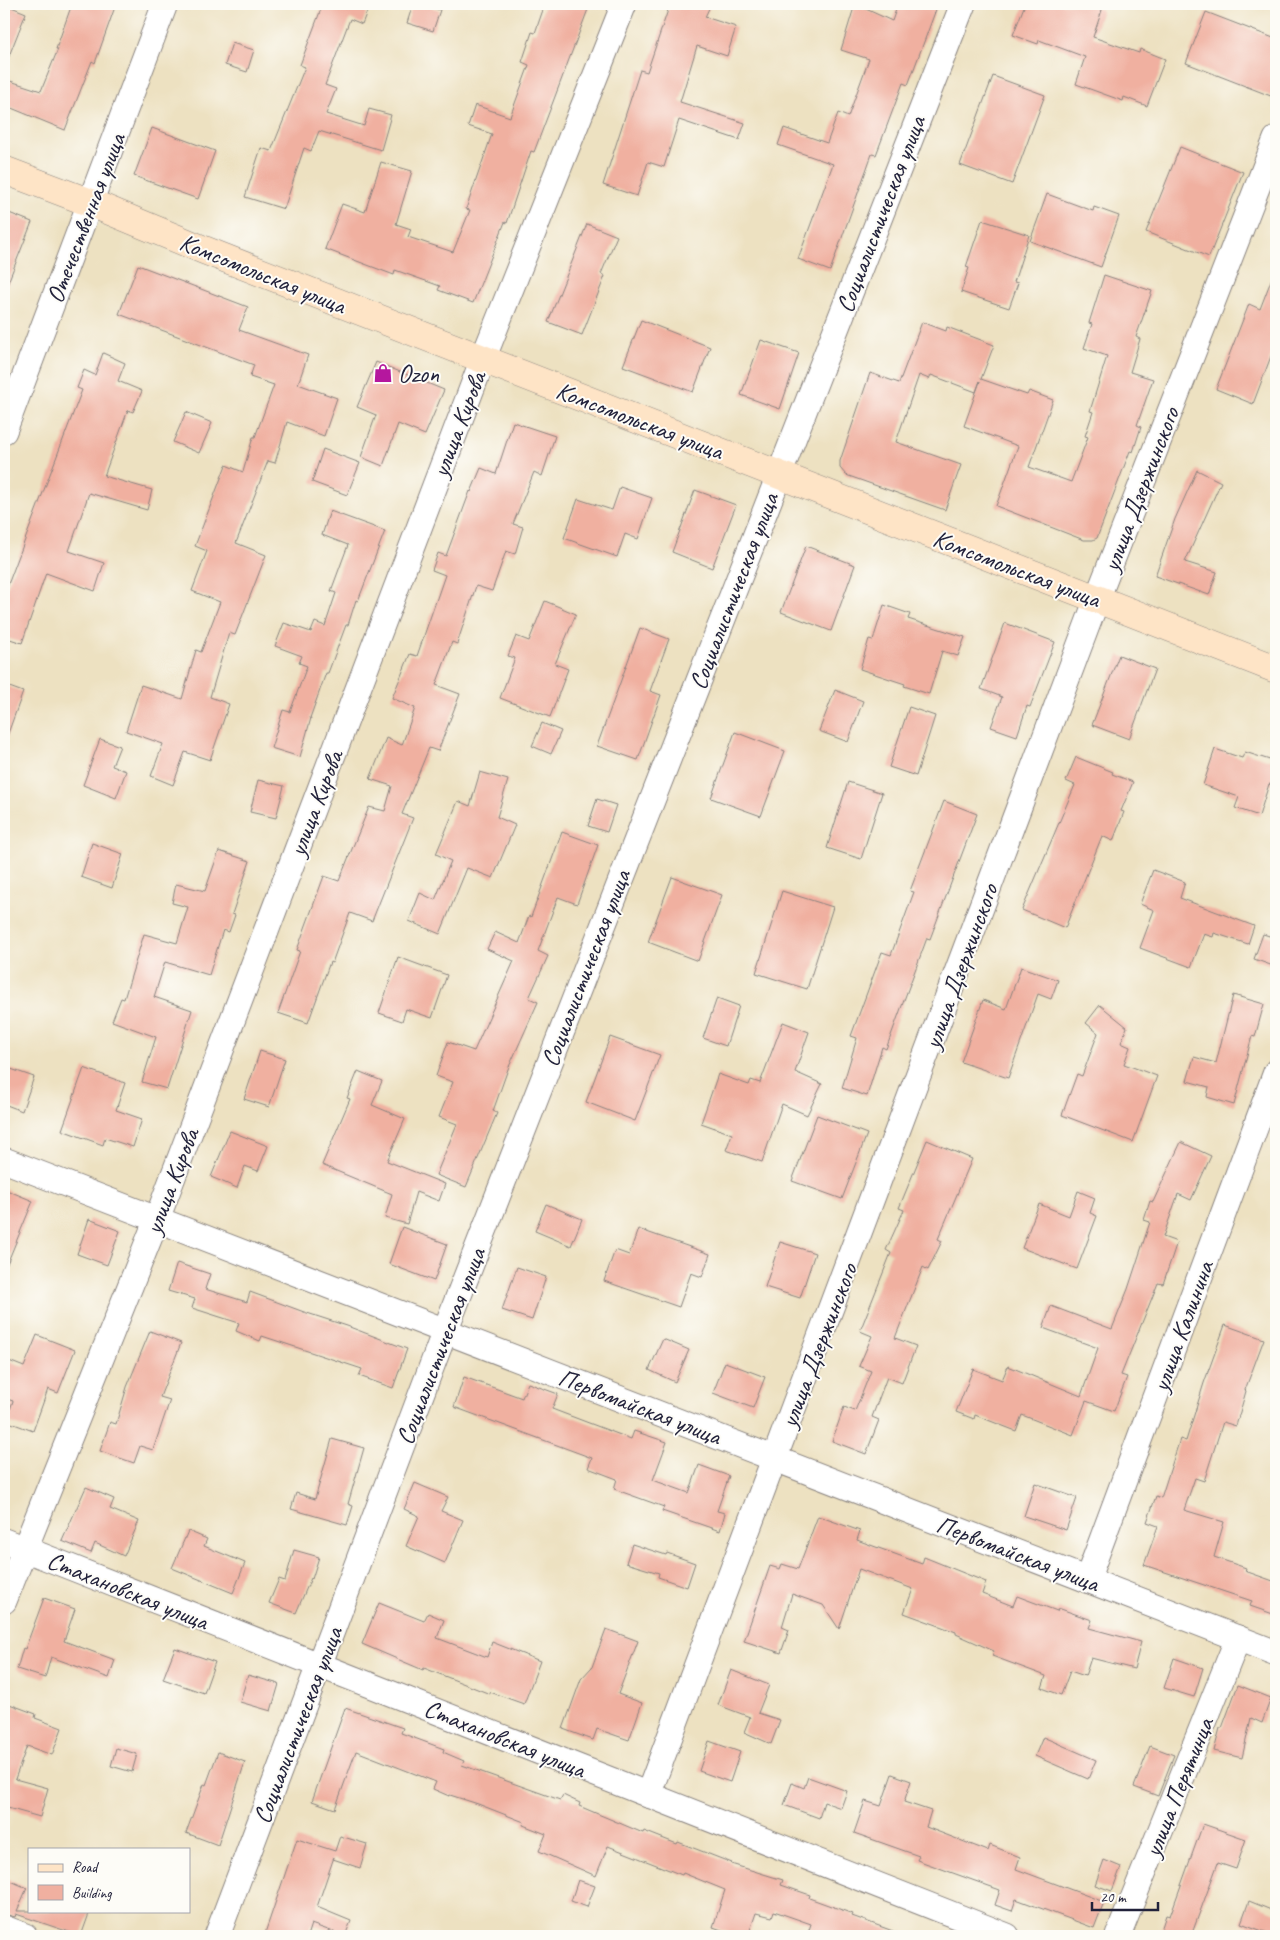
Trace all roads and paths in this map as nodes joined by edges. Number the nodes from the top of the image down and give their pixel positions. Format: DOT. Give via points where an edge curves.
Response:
graph roads {
  1 [pos="165,4"];
  2 [pos="624,4"];
  3 [pos="963,4"];
  4 [pos="1276,139"];
  5 [pos="4,170"];
  6 [pos="90,203"];
  7 [pos="483,359"];
  8 [pos="4,431"];
  9 [pos="778,474"];
  10 [pos="1097,599"];
  11 [pos="1276,669"];
  12 [pos="1276,1072"];
  13 [pos="4,1160"];
  14 [pos="157,1219"];
  15 [pos="445,1330"];
  16 [pos="775,1459"];
  17 [pos="14,1545"];
  18 [pos="1087,1580"];
  19 [pos="4,1601"];
  20 [pos="1238,1638"];
  21 [pos="1276,1653"];
  22 [pos="320,1665"];
  23 [pos="648,1795"];
  24 [pos="4,1928"];
  25 [pos="25,1936"];
  26 [pos="217,1936"];
  27 [pos="1007,1936"];
  28 [pos="1118,1936"];
  1 -- 6 [label="street, Отечественная улица"];
  2 -- 7 [label="street, улица Кирова"];
  3 -- 9 [label="street, Социалистическая улица"];
  4 -- 10 [label="street, улица Дзержинского"];
  5 -- 6 [label="main road, Комсомольская улица"];
  6 -- 7 [label="main road, Комсомольская улица"];
  6 -- 8 [label="street, Отечественная улица"];
  7 -- 9 [label="main road, Комсомольская улица"];
  7 -- 14 [label="street, улица Кирова"];
  9 -- 10 [label="main road, Комсомольская улица"];
  9 -- 15 [label="street, Социалистическая улица"];
  10 -- 11 [label="main road, Комсомольская улица"];
  10 -- 16 [label="street, улица Дзержинского"];
  12 -- 18 [label="street, улица Калинина"];
  13 -- 14 [label="street, Первомайская улица"];
  14 -- 15 [label="street, Первомайская улица"];
  14 -- 17 [label="street, улица Кирова"];
  15 -- 16 [label="street, Первомайская улица"];
  15 -- 22 [label="street, Социалистическая улица"];
  16 -- 18 [label="street, Первомайская улица"];
  16 -- 23 [label="street, улица Дзержинского"];
  17 -- 19 [label="street, улица Кирова"];
  17 -- 22 [label="street, Стахановская улица"];
  18 -- 20 [label="street, Первомайская улица"];
  20 -- 21 [label="street, Первомайская улица"];
  20 -- 28 [label="street, улица Перятинца"];
  22 -- 23 [label="street, Стахановская улица"];
  22 -- 26 [label="street, Социалистическая улица"];
  23 -- 27 [label="street, Стахановская улица"];
  24 -- 25 [label="street"];
}
